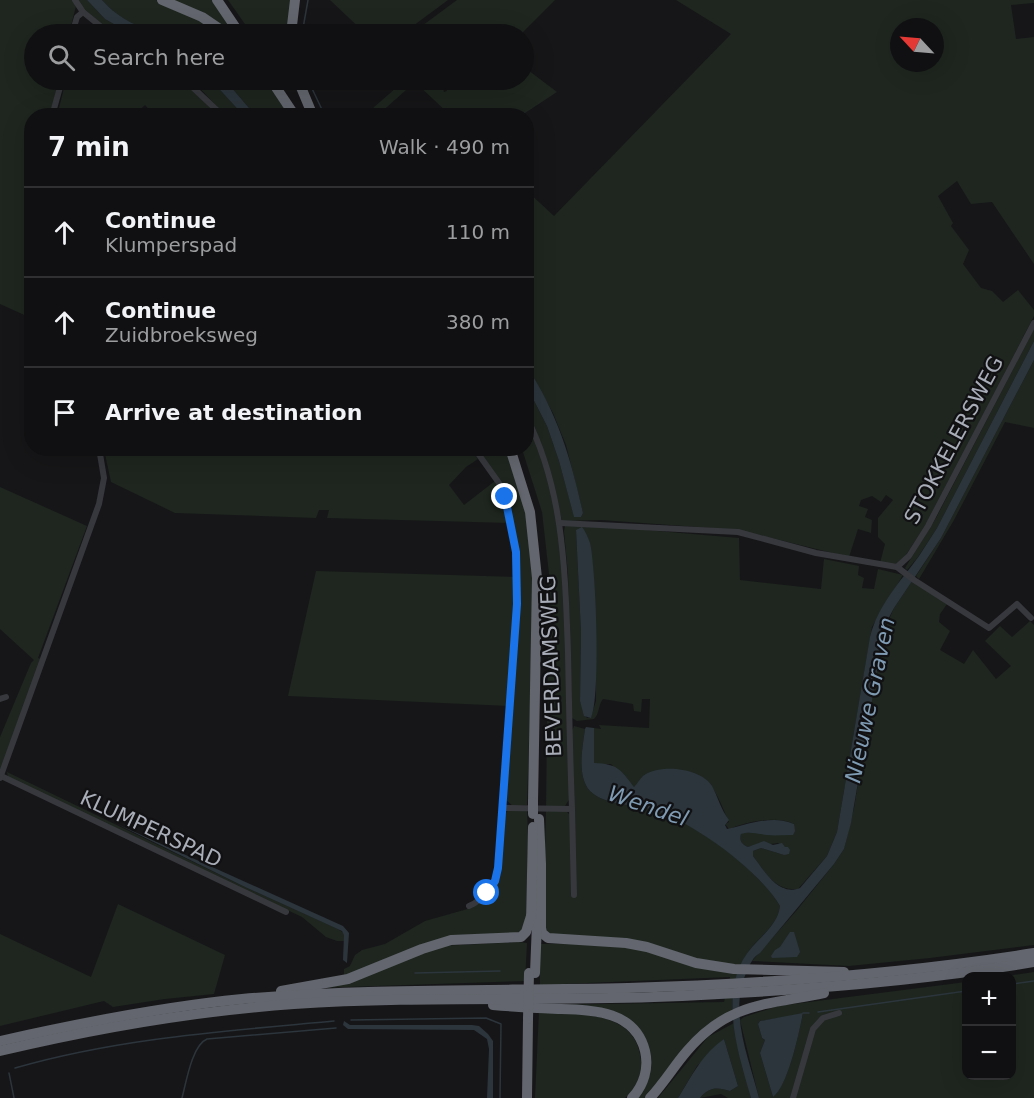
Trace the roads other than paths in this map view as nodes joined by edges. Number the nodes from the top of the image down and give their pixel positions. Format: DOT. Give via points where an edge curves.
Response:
graph roads {
  1 [pos="75,0"];
  2 [pos="162,0"];
  3 [pos="217,0"];
  4 [pos="225,0"];
  5 [pos="295,0"];
  6 [pos="83,12"];
  7 [pos="75,24"];
  8 [pos="98,24"];
  9 [pos="212,24"];
  10 [pos="233,24"];
  11 [pos="241,24"];
  12 [pos="292,24"];
  13 [pos="59,90"];
  14 [pos="196,90"];
  15 [pos="274,90"];
  16 [pos="277,90"];
  17 [pos="285,90"];
  18 [pos="302,90"];
  19 [pos="286,103"];
  20 [pos="54,108"];
  21 [pos="215,108"];
  22 [pos="289,108"];
  23 [pos="297,108"];
  24 [pos="310,108"];
  25 [pos="1034,323"];
  26 [pos="534,434"];
  27 [pos="100,456"];
  28 [pos="479,456"];
  29 [pos="512,456"];
  30 [pos="519,456"];
  31 [pos="560,523"];
  32 [pos="897,567"];
  33 [pos="1031,618"];
  34 [pos="0,777"];
  35 [pos="536,802"];
  36 [pos="502,808"];
  37 [pos="572,809"];
  38 [pos="537,816"];
  39 [pos="574,896"];
  40 [pos="469,906"];
  41 [pos="286,912"];
  42 [pos="531,916"];
  43 [pos="1034,952"];
  44 [pos="1034,962"];
  45 [pos="532,973"];
  46 [pos="866,979"];
  47 [pos="728,989"];
  48 [pos="241,1000"];
  49 [pos="448,1000"];
  50 [pos="839,1013"];
  51 [pos="531,1019"];
  52 [pos="0,1041"];
  53 [pos="0,1051"];
  54 [pos="527,1098"];
  55 [pos="532,1098"];
  56 [pos="632,1098"];
  57 [pos="650,1098"];
  58 [pos="793,1098"];
  1 -- 6 [label="street"];
  2 -- 9 [label="highway"];
  3 -- 10 [label="highway"];
  4 -- 11 [label="highway"];
  5 -- 12 [label="highway"];
  6 -- 7 [label="street"];
  6 -- 8 [label="street"];
  13 -- 20 [label="street"];
  14 -- 21 [label="street"];
  15 -- 19 [label="highway"];
  16 -- 19 [label="highway"];
  17 -- 23 [label="highway"];
  18 -- 24 [label="highway"];
  19 -- 22 [label="highway"];
  25 -- 32 [label="street, STOKKELERSWEG" via="928,526"];
  26 -- 31 [label="street, BEVERDAMSWEG" via="554,490"];
  27 -- 34 [label="street" via="104,478 99,504"];
  28 -- 36 [label="street" via="502,490 516,552 517,604"];
  29 -- 35 [label="highway" via="530,512 537,578"];
  30 -- 35 [label="highway" via="534,505 543,568"];
  31 -- 32 [label="street" via="738,532 816,553"];
  31 -- 37 [label="street, BEVERDAMSWEG" via="566,575"];
  32 -- 33 [label="street" via="989,628 1017,604"];
  34 -- 41 [label="street, KLUMPERSPAD"];
  35 -- 38 [label="highway"];
  36 -- 37 [label="street"];
  36 -- 40 [label="street" via="495,881 483,897"];
  37 -- 39 [label="street, BEVERDAMSWEG"];
  38 -- 42 [label="highway"];
  38 -- 45 [label="highway"];
  38 -- 46 [label="highway" via="541,928 545,937 626,943 696,963 734,969 832,970"];
  42 -- 45 [label="highway"];
  42 -- 48 [label="highway" via="521,937 452,940 348,979"];
  43 -- 46 [label="highway"];
  44 -- 46 [label="highway" via="955,974"];
  45 -- 51 [label="highway, bridge"];
  46 -- 47 [label="highway"];
  46 -- 57 [label="highway" via="810,996 767,1002 727,1018 688,1050"];
  47 -- 48 [label="highway" via="326,993"];
  47 -- 49 [label="highway"];
  48 -- 52 [label="highway" via="138,1013"];
  49 -- 53 [label="highway" via="294,1004 216,1011 82,1032"];
  49 -- 56 [label="highway" via="594,1010 621,1019 638,1035 646,1059 644,1079"];
  50 -- 58 [label="street" via="823,1018 813,1029"];
  51 -- 54 [label="highway"];
  51 -- 55 [label="highway"];
}
